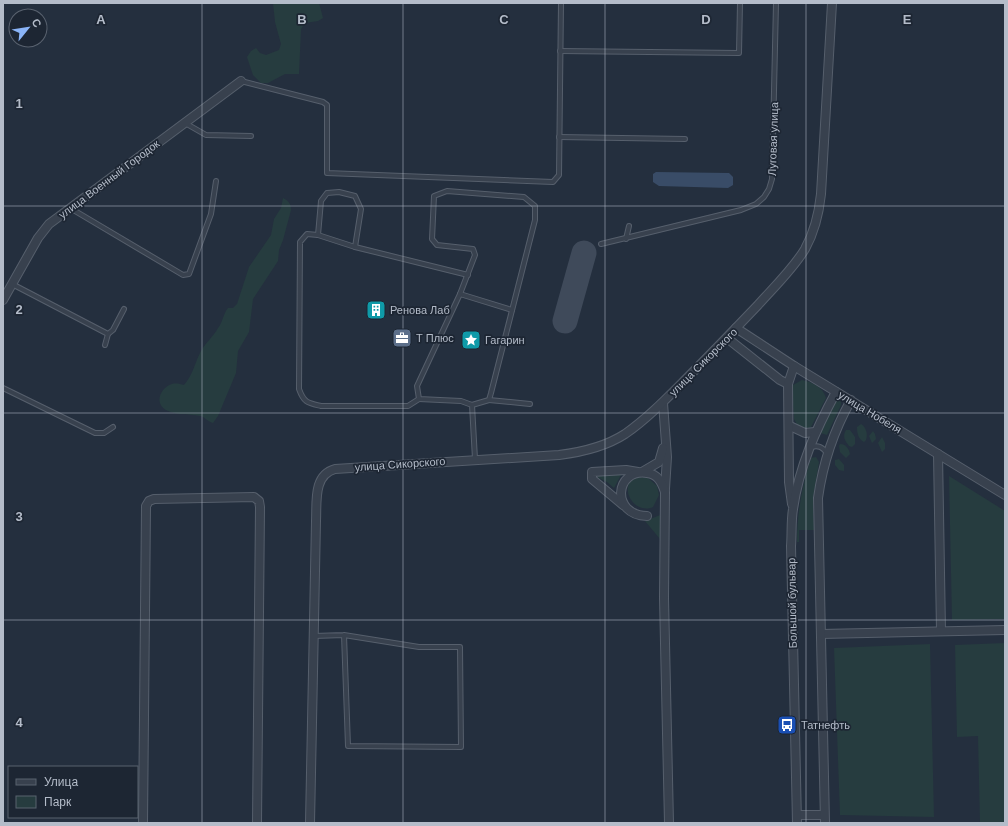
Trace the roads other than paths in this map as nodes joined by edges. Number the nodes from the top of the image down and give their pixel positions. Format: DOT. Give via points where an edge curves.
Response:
graph roads {
  1 [pos="561,3"];
  2 [pos="740,3"];
  3 [pos="776,3"];
  4 [pos="832,3"];
  5 [pos="560,50"];
  6 [pos="241,81"];
  7 [pos="184,123"];
  8 [pos="251,136"];
  9 [pos="559,137"];
  10 [pos="685,139"];
  11 [pos="216,181"];
  12 [pos="70,208"];
  13 [pos="629,226"];
  14 [pos="318,235"];
  15 [pos="626,239"];
  16 [pos="601,244"];
  17 [pos="355,247"];
  18 [pos="468,275"];
  19 [pos="11,284"];
  20 [pos="460,294"];
  21 [pos="3,300"];
  22 [pos="124,309"];
  23 [pos="512,310"];
  24 [pos="736,328"];
  25 [pos="108,334"];
  26 [pos="727,338"];
  27 [pos="105,345"];
  28 [pos="794,366"];
  29 [pos="788,384"];
  30 [pos="3,388"];
  31 [pos="836,392"];
  32 [pos="419,399"];
  33 [pos="489,400"];
  34 [pos="851,400"];
  35 [pos="663,402"];
  36 [pos="530,404"];
  37 [pos="472,405"];
  38 [pos="790,426"];
  39 [pos="113,427"];
  40 [pos="815,432"];
  41 [pos="664,442"];
  42 [pos="810,447"];
  43 [pos="827,454"];
  44 [pos="938,454"];
  45 [pos="475,459"];
  46 [pos="640,472"];
  47 [pos="665,492"];
  48 [pos="1005,495"];
  49 [pos="625,506"];
  50 [pos="793,510"];
  51 [pos="647,516"];
  52 [pos="1005,630"];
  53 [pos="941,631"];
  54 [pos="822,634"];
  55 [pos="344,635"];
  56 [pos="314,636"];
  57 [pos="797,819"];
  58 [pos="824,819"];
  59 [pos="143,823"];
  60 [pos="257,823"];
  61 [pos="310,823"];
  62 [pos="669,823"];
  1 -- 5 [label="lane"];
  2 -- 5 [label="lane" via="739,53"];
  3 -- 15 [label="lane, Луговая улица" via="773,162 769,190 756,204 741,210"];
  4 -- 24 [label="street, улица Сикорского" via="818,217 805,249"];
  5 -- 9 [label="lane"];
  6 -- 7 [label="street, улица Военный Городок"];
  6 -- 9 [label="lane" via="327,105 327,173 553,182 559,175"];
  7 -- 8 [label="lane" via="206,135"];
  7 -- 12 [label="street, улица Военный Городок"];
  9 -- 10 [label="lane"];
  11 -- 12 [label="lane" via="211,214 189,274 183,275"];
  12 -- 19 [label="street, улица Военный Городок" via="49,224 38,238"];
  13 -- 15 [label="lane"];
  14 -- 17 [label="lane"];
  14 -- 17 [label="lane" via="321,201 327,193 339,192 355,196 361,209"];
  14 -- 32 [label="lane" via="307,234 300,242 299,389 302,399 309,404 329,406 408,406"];
  15 -- 16 [label="lane, Луговая улица"];
  17 -- 18 [label="lane"];
  18 -- 20 [label="lane"];
  18 -- 23 [label="lane" via="476,255 473,249 437,245 432,239 434,196 447,191 524,198 535,206 535,220"];
  19 -- 21 [label="street, улица Военный Городок"];
  19 -- 25 [label="lane"];
  20 -- 23 [label="lane"];
  20 -- 32 [label="lane" via="417,386"];
  22 -- 25 [label="lane" via="113,330"];
  23 -- 33 [label="lane"];
  24 -- 26 [label="street, улица Сикорского"];
  24 -- 28 [label="street, улица Нобеля"];
  25 -- 27 [label="lane"];
  26 -- 29 [label="street"];
  26 -- 35 [label="street, улица Сикорского"];
  28 -- 29 [label="street"];
  28 -- 31 [label="street, улица Нобеля"];
  29 -- 38 [label="street"];
  30 -- 39 [label="lane" via="95,433 104,433"];
  31 -- 34 [label="street, улица Нобеля"];
  31 -- 40 [label="street, Большой бульвар"];
  32 -- 37 [label="lane" via="461,401"];
  33 -- 36 [label="lane"];
  33 -- 37 [label="lane"];
  34 -- 43 [label="street" via="838,423"];
  34 -- 44 [label="street, улица Нобеля"];
  35 -- 41 [label="street"];
  35 -- 45 [label="street, улица Сикорского" via="624,434 582,452"];
  37 -- 45 [label="lane"];
  38 -- 40 [label="street" via="805,433"];
  38 -- 50 [label="street" via="789,482"];
  40 -- 42 [label="street, Большой бульвар"];
  41 -- 46 [label="street" via="662,456 658,462"];
  41 -- 47 [label="street" via="667,457"];
  42 -- 43 [label="lane" via="822,448"];
  42 -- 50 [label="street, Большой бульвар" via="801,470"];
  43 -- 54 [label="street" via="818,498"];
  44 -- 48 [label="street, улица Нобеля"];
  44 -- 53 [label="street"];
  45 -- 56 [label="street, улица Сикорского" via="335,469 324,473 318,486"];
  46 -- 47 [label="street" via="658,477"];
  46 -- 49 [label="street" via="624,482 621,499"];
  46 -- 49 [label="street" via="592,472 592,479"];
  47 -- 62 [label="street"];
  49 -- 51 [label="street" via="638,516"];
  50 -- 57 [label="street, Большой бульвар" via="791,546"];
  52 -- 53 [label="street"];
  53 -- 54 [label="street"];
  54 -- 58 [label="street"];
  55 -- 55 [label="lane" via="419,647 460,647 462,747 348,746"];
  55 -- 56 [label="lane"];
  56 -- 61 [label="street"];
  57 -- 58 [label="street"];
  59 -- 60 [label="street" via="146,506 154,499 254,497 259,501 260,507"];
}
